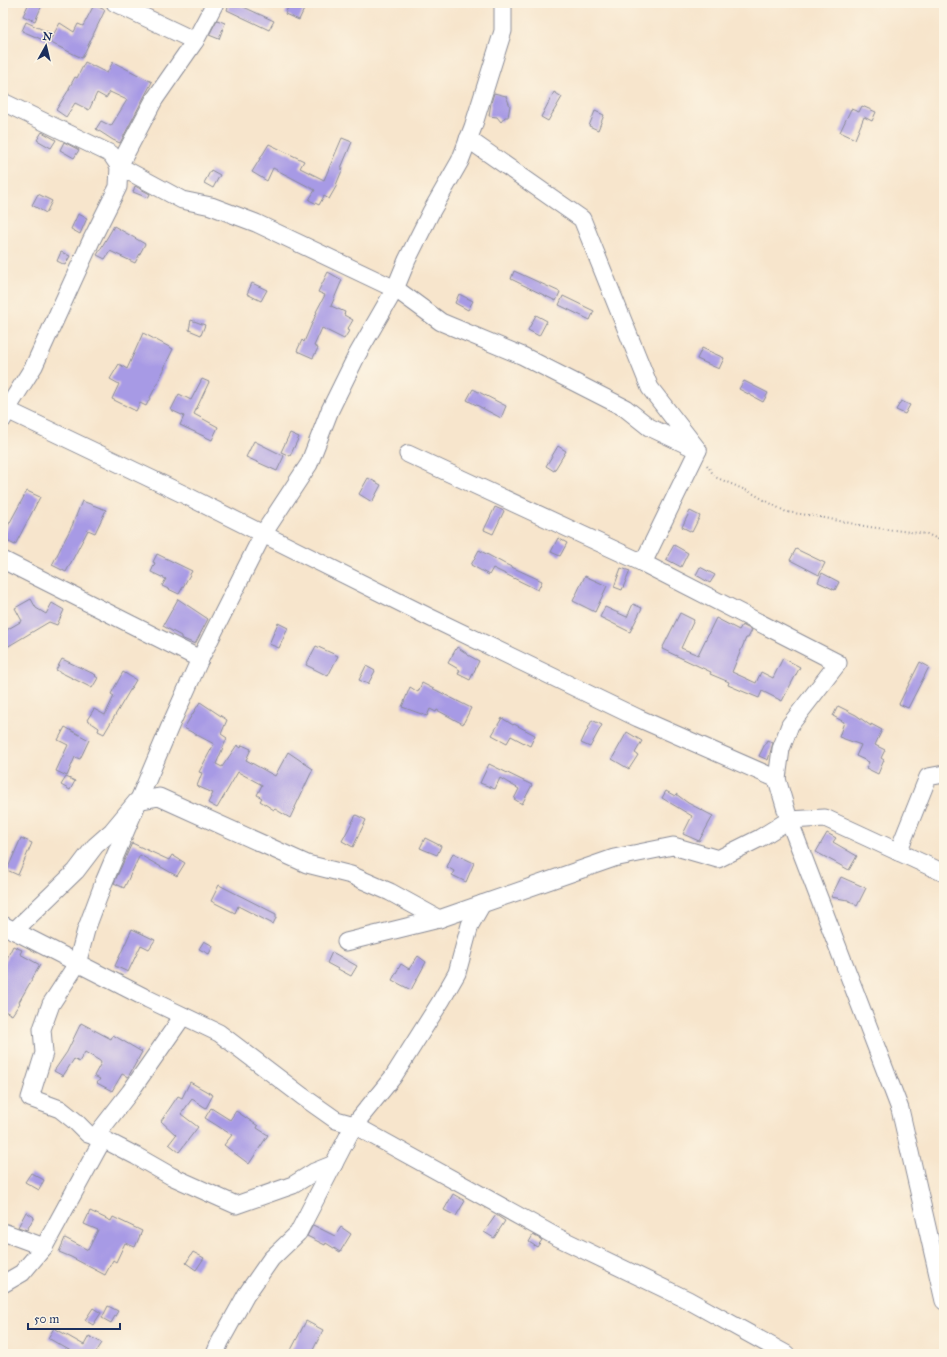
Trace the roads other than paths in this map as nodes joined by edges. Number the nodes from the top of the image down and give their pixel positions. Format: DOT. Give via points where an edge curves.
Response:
graph roads {
  1 [pos="115,3"];
  2 [pos="215,3"];
  3 [pos="503,3"];
  4 [pos="195,41"];
  5 [pos="3,102"];
  6 [pos="468,139"];
  7 [pos="118,166"];
  8 [pos="394,289"];
  9 [pos="4,412"];
  10 [pos="698,450"];
  11 [pos="408,454"];
  12 [pos="263,534"];
  13 [pos="3,560"];
  14 [pos="643,563"];
  15 [pos="200,659"];
  16 [pos="944,774"];
  17 [pos="777,779"];
  18 [pos="137,801"];
  19 [pos="789,820"];
  20 [pos="898,852"];
  21 [pos="944,873"];
  22 [pos="482,904"];
  23 [pos="439,919"];
  24 [pos="9,928"];
  25 [pos="346,942"];
  26 [pos="77,964"];
  27 [pos="183,1016"];
  28 [pos="354,1126"];
  29 [pos="99,1138"];
  30 [pos="334,1164"];
  31 [pos="3,1232"];
  32 [pos="44,1247"];
  33 [pos="3,1284"];
  34 [pos="944,1301"];
  35 [pos="215,1354"];
  36 [pos="786,1354"];
  1 -- 4 [label="street"];
  2 -- 4 [label="street"];
  3 -- 6 [label="street" via="502,31"];
  4 -- 7 [label="street" via="154,100"];
  5 -- 7 [label="street" via="111,154"];
  6 -- 8 [label="street" via="460,161 431,212"];
  6 -- 10 [label="street" via="582,219 650,388"];
  7 -- 8 [label="street" via="182,200 211,206 256,223"];
  7 -- 9 [label="street" via="118,187 84,254 34,366"];
  8 -- 10 [label="street" via="441,322 523,356 625,408 649,427"];
  8 -- 12 [label="street" via="330,410 309,464"];
  9 -- 12 [label="street"];
  10 -- 14 [label="street"];
  11 -- 14 [label="street"];
  12 -- 15 [label="street"];
  12 -- 17 [label="street" via="632,714"];
  13 -- 15 [label="street"];
  14 -- 17 [label="street" via="838,662 790,725 781,749"];
  15 -- 18 [label="street"];
  16 -- 20 [label="street" via="928,777"];
  17 -- 19 [label="street"];
  18 -- 23 [label="street" via="159,797 308,864 351,875 390,892"];
  18 -- 24 [label="street" via="112,831 95,846 76,871"];
  18 -- 26 [label="street" via="86,930"];
  19 -- 20 [label="street" via="825,818"];
  19 -- 22 [label="street" via="718,859 673,846 614,858"];
  19 -- 34 [label="street" via="900,1109"];
  20 -- 21 [label="street"];
  22 -- 23 [label="street"];
  22 -- 28 [label="street" via="470,925 457,973 441,1001 393,1077"];
  23 -- 25 [label="street"];
  24 -- 26 [label="street"];
  26 -- 27 [label="street"];
  26 -- 29 [label="street" via="51,1004 42,1028 44,1053 30,1098 60,1109 88,1134"];
  27 -- 28 [label="street" via="219,1033 336,1120"];
  27 -- 29 [label="street"];
  28 -- 30 [label="street"];
  28 -- 36 [label="street" via="555,1236 688,1300"];
  29 -- 30 [label="street" via="171,1176 236,1205 293,1185"];
  29 -- 32 [label="street"];
  30 -- 35 [label="street" via="298,1233 271,1258 250,1289"];
  31 -- 32 [label="street"];
  32 -- 33 [label="street" via="22,1273"];
}
